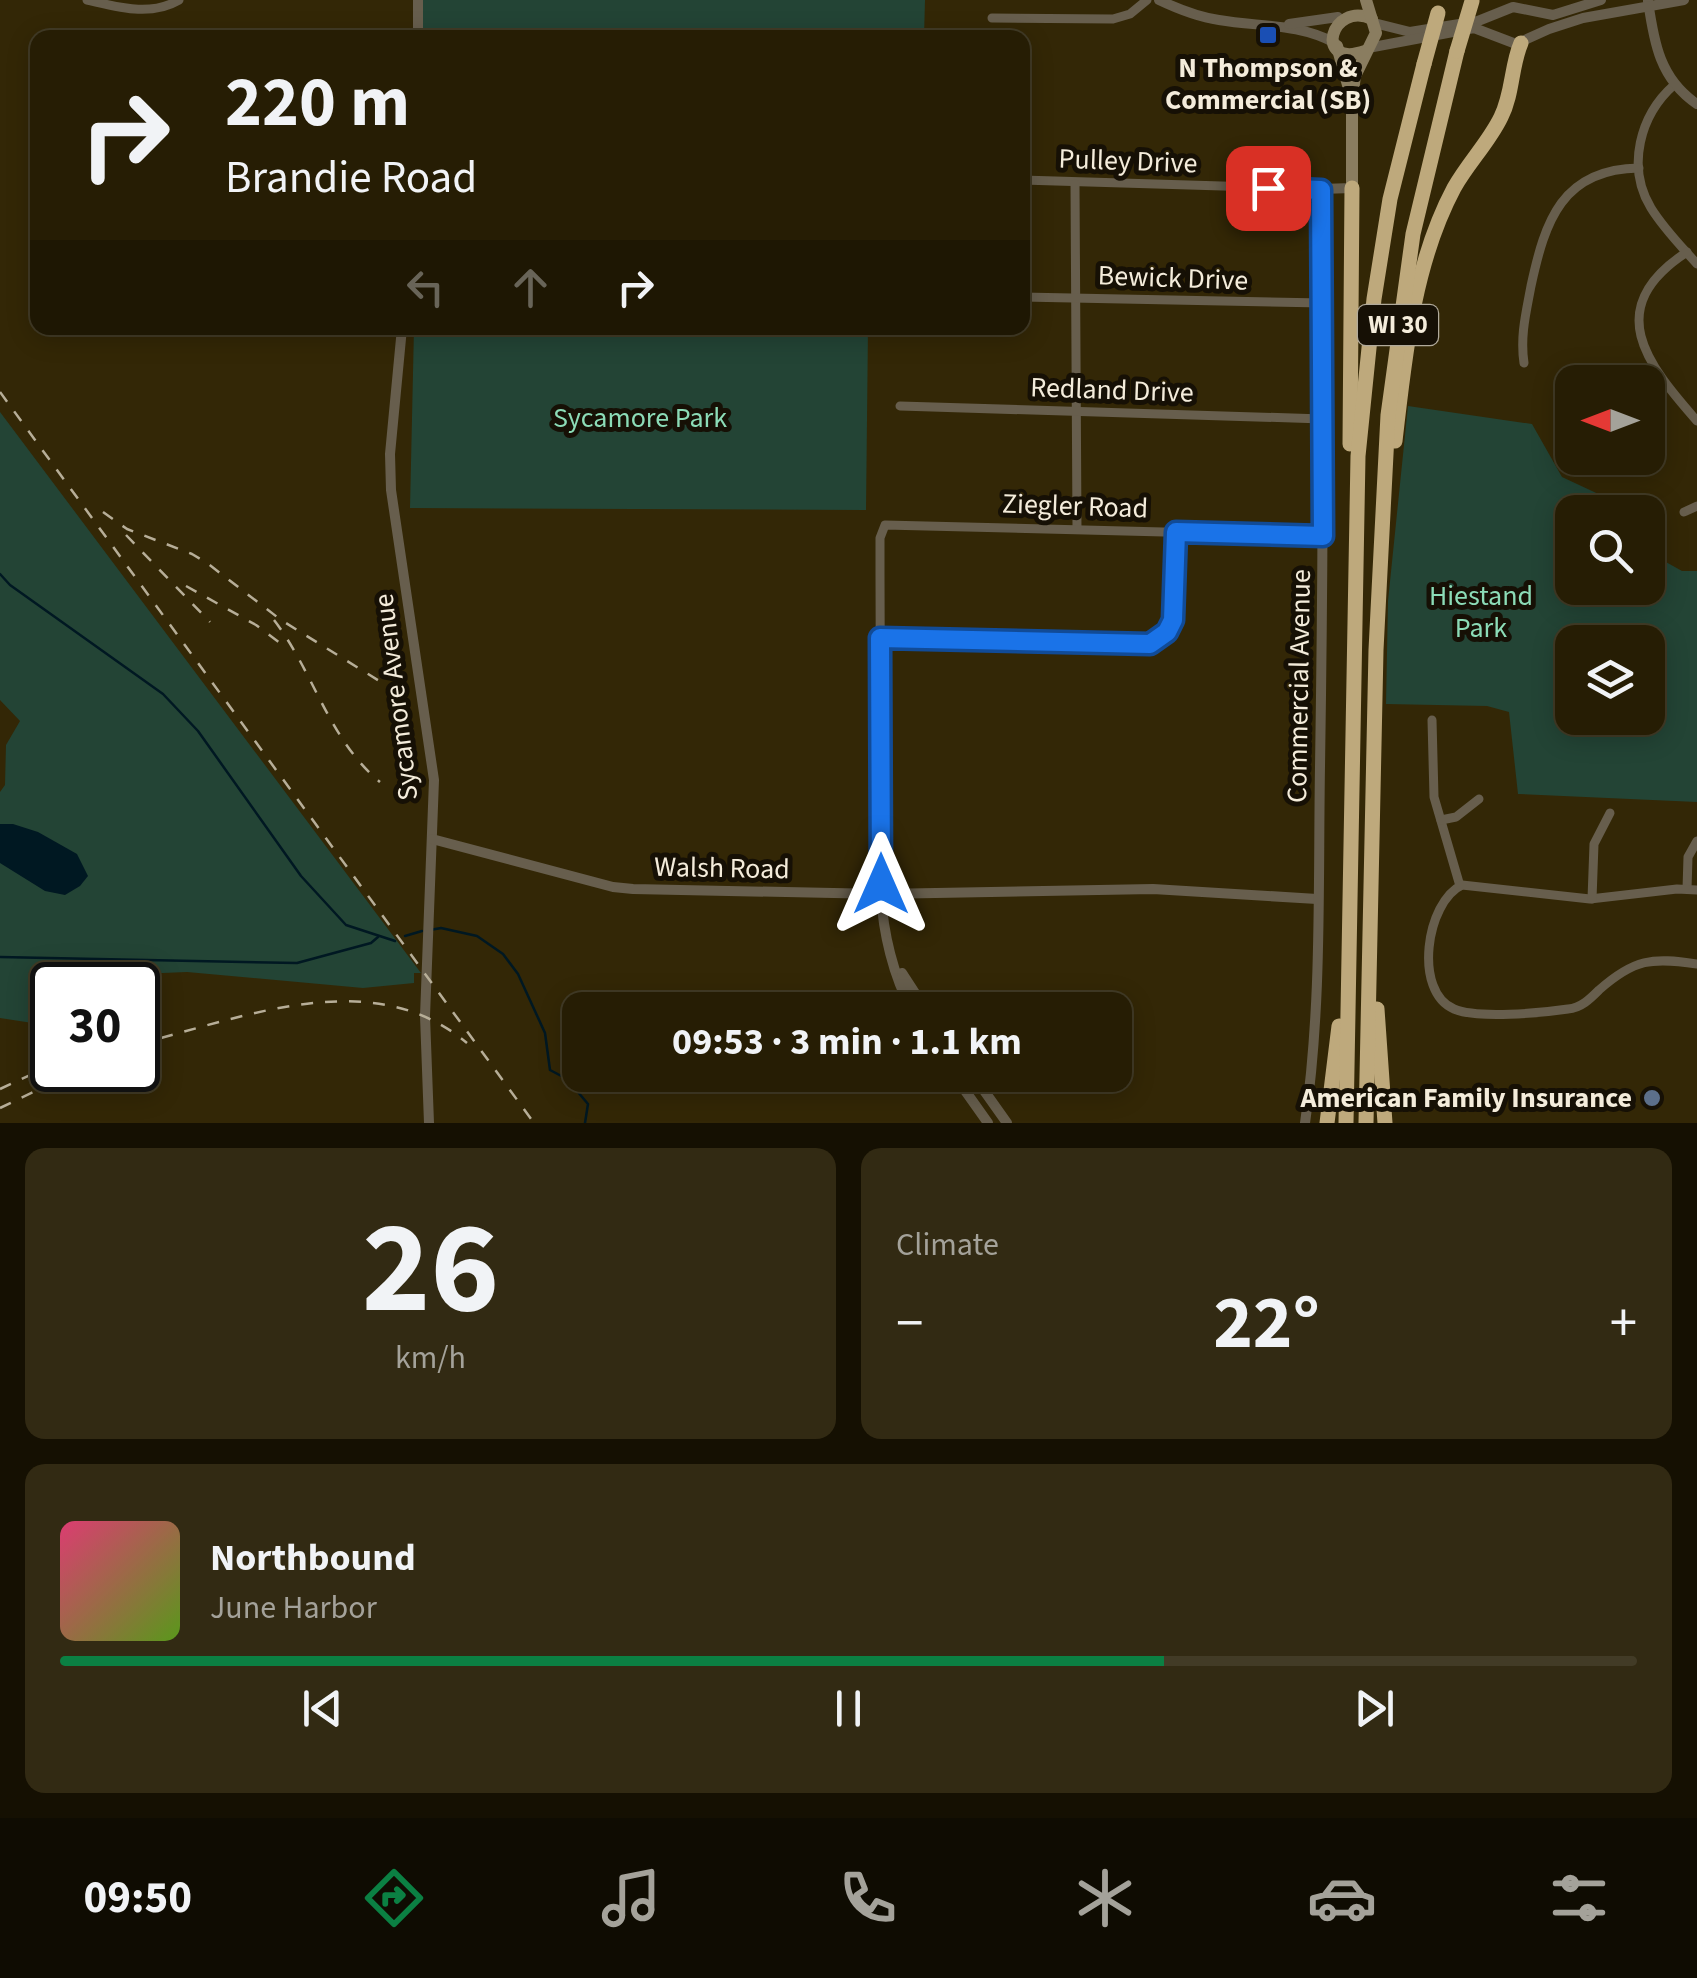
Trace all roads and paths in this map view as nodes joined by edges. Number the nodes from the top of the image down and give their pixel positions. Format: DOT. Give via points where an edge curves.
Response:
graph roads {
  1 [pos="87,0"];
  2 [pos="179,0"];
  3 [pos="405,0"];
  4 [pos="418,0"];
  5 [pos="1147,0"];
  6 [pos="1159,0"];
  7 [pos="1366,0"];
  8 [pos="1472,0"];
  9 [pos="1601,0"];
  10 [pos="1684,0"];
  11 [pos="1348,1"];
  12 [pos="1648,2"];
  13 [pos="1440,6"];
  14 [pos="1524,10"];
  15 [pos="1502,11"];
  16 [pos="1339,16"];
  17 [pos="992,18"];
  18 [pos="1373,21"];
  19 [pos="1278,25"];
  20 [pos="418,30"];
  21 [pos="1501,40"];
  22 [pos="1524,41"];
  23 [pos="1336,44"];
  24 [pos="1367,49"];
  25 [pos="1674,85"];
  26 [pos="1352,100"];
  27 [pos="1697,104"];
  28 [pos="1639,168"];
  29 [pos="1030,181"];
  30 [pos="1075,184"];
  31 [pos="1352,188"];
  32 [pos="1321,190"];
  33 [pos="1686,252"];
  34 [pos="1697,264"];
  35 [pos="1030,297"];
  36 [pos="1076,298"];
  37 [pos="1323,302"];
  38 [pos="401,335"];
  39 [pos="1524,363"];
  40 [pos="1653,365"];
  41 [pos="1665,384"];
  42 [pos="900,406"];
  43 [pos="1076,412"];
  44 [pos="1324,419"];
  45 [pos="1697,421"];
  46 [pos="1697,506"];
  47 [pos="1684,512"];
  48 [pos="1077,528"];
  49 [pos="1176,532"];
  50 [pos="1323,536"];
  51 [pos="1355,580"];
  52 [pos="1378,604"];
  53 [pos="880,638"];
  54 [pos="1432,720"];
  55 [pos="1479,800"];
  56 [pos="1610,813"];
  57 [pos="1441,820"];
  58 [pos="432,840"];
  59 [pos="1697,841"];
  60 [pos="1350,853"];
  61 [pos="1371,880"];
  62 [pos="1460,886"];
  63 [pos="1692,890"];
  64 [pos="881,894"];
  65 [pos="1592,898"];
  66 [pos="1318,899"];
  67 [pos="894,960"];
  68 [pos="1697,964"];
  69 [pos="903,992"];
  70 [pos="914,992"];
  71 [pos="966,1092"];
  72 [pos="985,1092"];
  73 [pos="429,1123"];
  74 [pos="988,1123"];
  75 [pos="1007,1123"];
  76 [pos="1305,1123"];
  77 [pos="1327,1123"];
  78 [pos="1346,1123"];
  79 [pos="1366,1123"];
  80 [pos="1385,1123"];
  1 -- 2 [label="street" via="155,10"];
  3 -- 4 [label="street"];
  4 -- 20 [label="street"];
  5 -- 17 [label="street" via="1120,18"];
  6 -- 19 [label="street" via="1218,20"];
  7 -- 18 [label="main road"];
  8 -- 52 [label="highway, WI 30, bridge" via="1402,294"];
  9 -- 14 [label="street" via="1553,15"];
  10 -- 12 [label="street"];
  11 -- 16 [label="main road"];
  12 -- 22 [label="street"];
  12 -- 25 [label="street" via="1658,58"];
  13 -- 51 [label="highway, WI 30, bridge" via="1390,199 1374,299 1358,456"];
  14 -- 15 [label="street"];
  14 -- 22 [label="street" via="1532,24"];
  15 -- 18 [label="street" via="1410,32"];
  15 -- 21 [label="street" via="1495,28"];
  16 -- 18 [label="main road" via="1359,10"];
  16 -- 19 [label="street"];
  16 -- 23 [label="main road" via="1332,32"];
  18 -- 24 [label="main road" via="1375,36"];
  19 -- 23 [label="street"];
  21 -- 22 [label="street"];
  21 -- 24 [label="street" via="1474,28"];
  22 -- 52 [label="highway" via="1502,116 1455,186 1422,269"];
  23 -- 24 [label="main road" via="1350,54"];
  23 -- 26 [label="main road"];
  24 -- 26 [label="main road"];
  25 -- 27 [label="street"];
  25 -- 28 [label="street" via="1641,134"];
  26 -- 31 [label="main road"];
  28 -- 33 [label="street" via="1651,209"];
  28 -- 39 [label="street" via="1597,175 1573,189 1548,221 1522,328"];
  29 -- 30 [label="street, Pulley Drive"];
  30 -- 32 [label="street, Pulley Drive"];
  30 -- 36 [label="street"];
  31 -- 32 [label="street, Pulley Drive"];
  31 -- 51 [label="highway"];
  32 -- 37 [label="street, Commercial Avenue"];
  33 -- 34 [label="street"];
  33 -- 40 [label="street" via="1656,277 1641,312 1642,344"];
  35 -- 36 [label="street, Bewick Drive"];
  36 -- 37 [label="street, Bewick Drive"];
  36 -- 43 [label="street"];
  37 -- 44 [label="street, Commercial Avenue"];
  38 -- 58 [label="street, Sycamore Avenue" via="391,490 434,780"];
  41 -- 45 [label="street"];
  42 -- 43 [label="street, Redland Drive"];
  43 -- 44 [label="street, Redland Drive"];
  43 -- 48 [label="street"];
  44 -- 50 [label="street, Commercial Avenue"];
  46 -- 47 [label="street"];
  48 -- 49 [label="street, Ziegler Road"];
  48 -- 53 [label="street, Ziegler Road" via="885,525"];
  49 -- 50 [label="street, Ziegler Road"];
  49 -- 53 [label="street" via="1173,620 1150,644"];
  50 -- 66 [label="street, Commercial Avenue"];
  51 -- 60 [label="highway, WI 30"];
  52 -- 61 [label="highway, WI 30"];
  53 -- 64 [label="street"];
  54 -- 57 [label="street" via="1433,787"];
  55 -- 57 [label="street"];
  56 -- 65 [label="street" via="1594,844"];
  57 -- 62 [label="street"];
  58 -- 64 [label="street, Walsh Road" via="613,887"];
  58 -- 73 [label="street, Sycamore Avenue" via="425,1016"];
  59 -- 63 [label="street" via="1688,857"];
  60 -- 77 [label="highway"];
  60 -- 78 [label="highway, WI 30"];
  61 -- 79 [label="highway, WI 30"];
  61 -- 80 [label="highway"];
  62 -- 65 [label="street"];
  62 -- 68 [label="street" via="1446,897 1431,932 1431,983 1444,1004 1460,1011 1574,1008 1631,966 1654,960"];
  63 -- 65 [label="street"];
  64 -- 66 [label="street, Walsh Road" via="1153,888"];
  64 -- 67 [label="street"];
  66 -- 76 [label="street, Commercial Avenue"];
  67 -- 69 [label="street"];
  67 -- 70 [label="street"];
  71 -- 74 [label="street"];
  72 -- 75 [label="street"];
}
